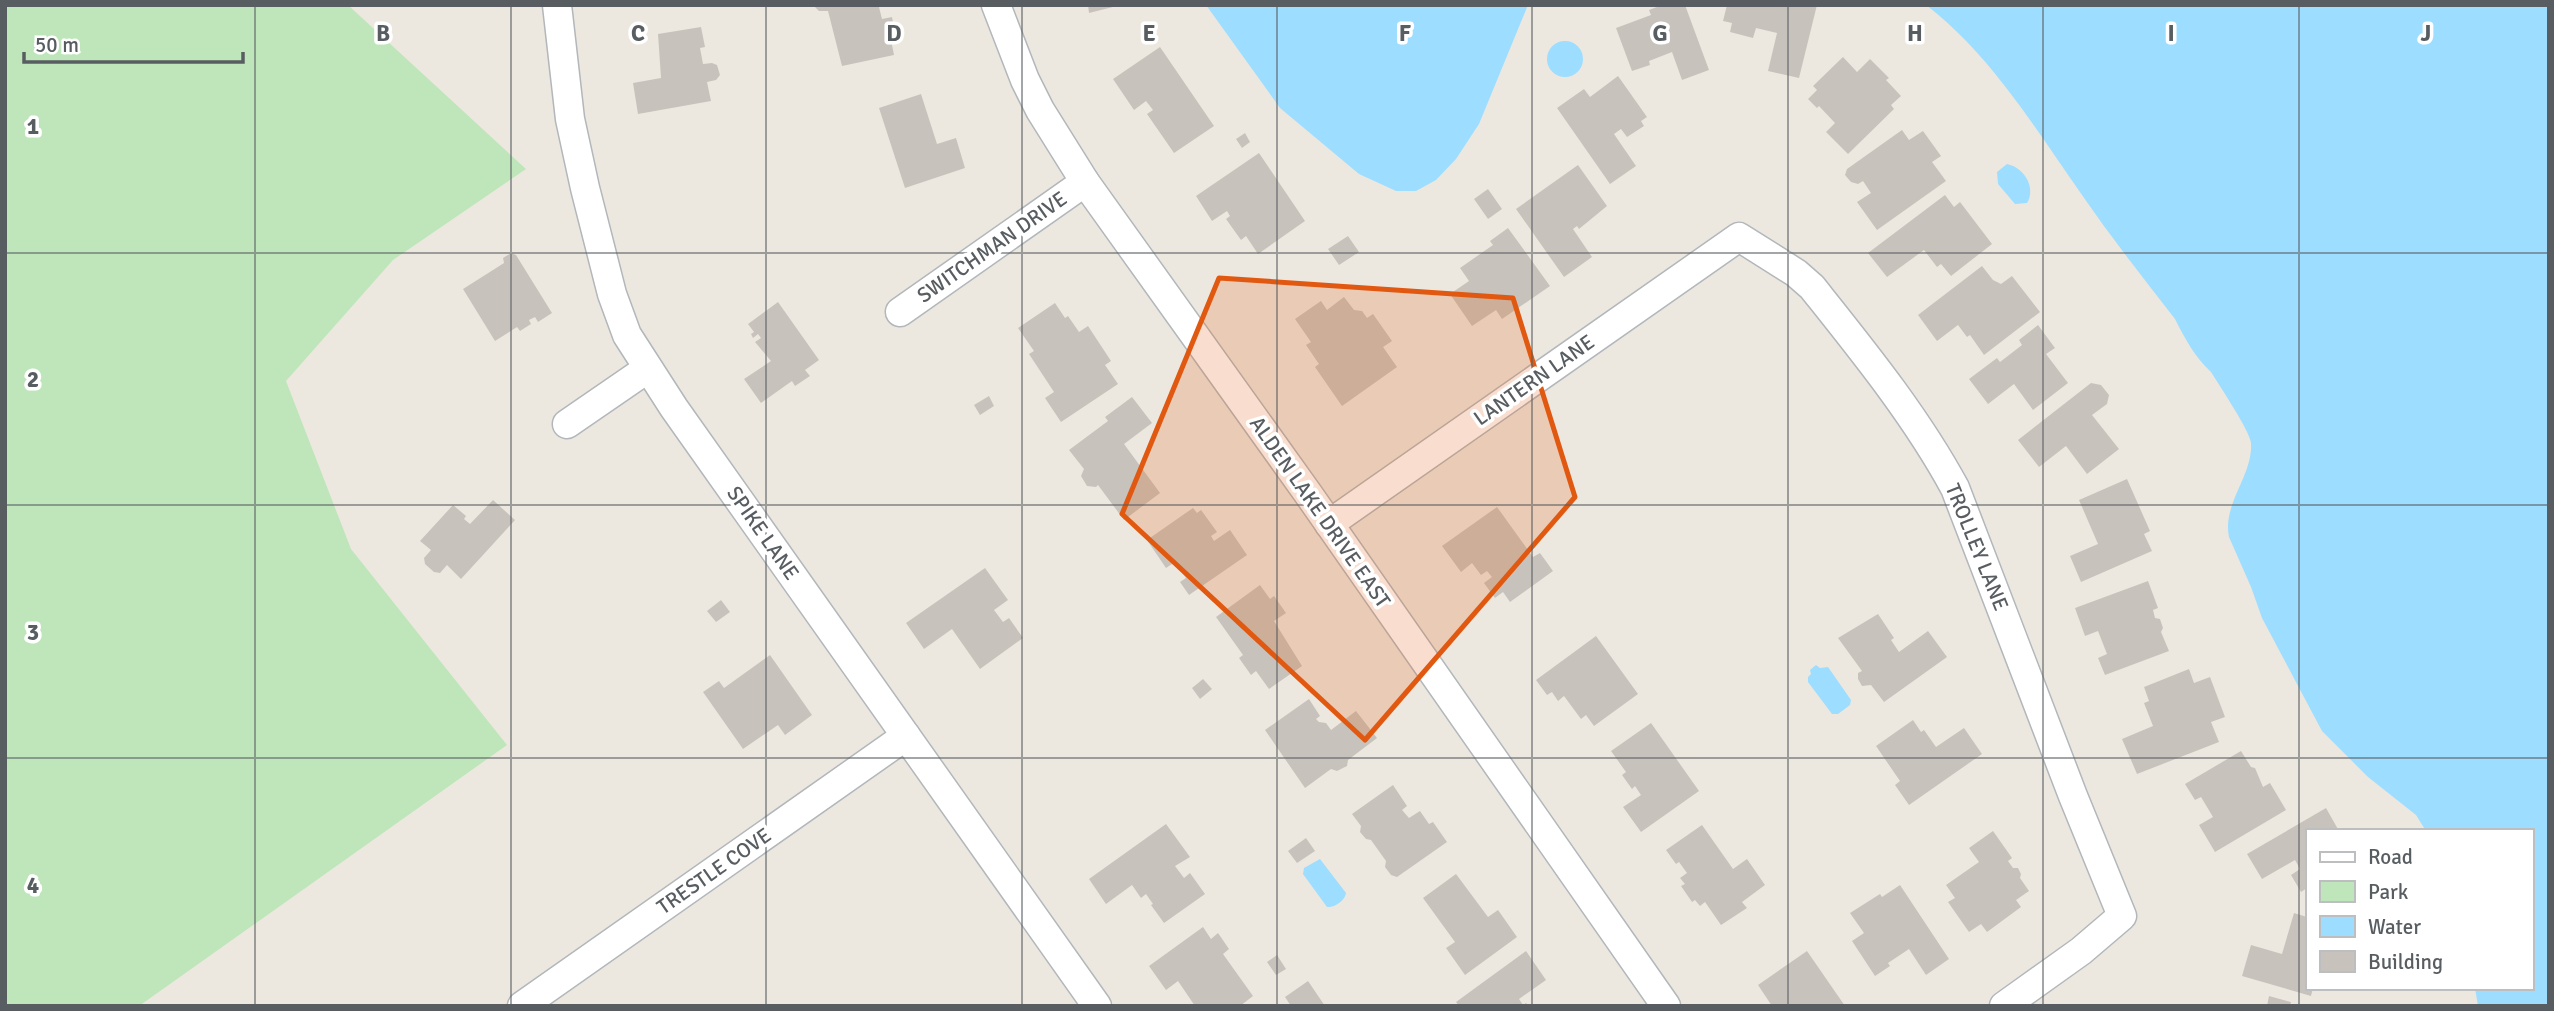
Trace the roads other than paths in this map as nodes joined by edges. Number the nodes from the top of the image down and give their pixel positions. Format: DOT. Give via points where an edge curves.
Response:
graph roads {
  1 [pos="557,5"];
  2 [pos="996,5"];
  3 [pos="1085,183"];
  4 [pos="1740,237"];
  5 [pos="900,312"];
  6 [pos="648,369"];
  7 [pos="568,424"];
  8 [pos="1329,524"];
  9 [pos="906,736"];
  10 [pos="523,1006"];
  11 [pos="1097,1006"];
  12 [pos="1666,1006"];
  13 [pos="2004,1006"];
  1 -- 6 [label="street, SPIKE LANE" via="570,119 585,188 616,304 627,335"];
  2 -- 3 [label="street, ALDEN LAKE DRIVE EAST" via="1030,90"];
  3 -- 5 [label="street, SWITCHMAN DRIVE"];
  3 -- 8 [label="street, ALDEN LAKE DRIVE EAST"];
  4 -- 8 [label="street, LANTERN LANE"];
  4 -- 13 [label="street, TROLLEY LANE" via="1812,287 1941,463 1955,488 2122,916"];
  6 -- 7 [label="street"];
  6 -- 9 [label="street, SPIKE LANE"];
  8 -- 12 [label="street, ALDEN LAKE DRIVE EAST"];
  9 -- 10 [label="street, TRESTLE COVE"];
  9 -- 11 [label="street, SPIKE LANE"];
}
